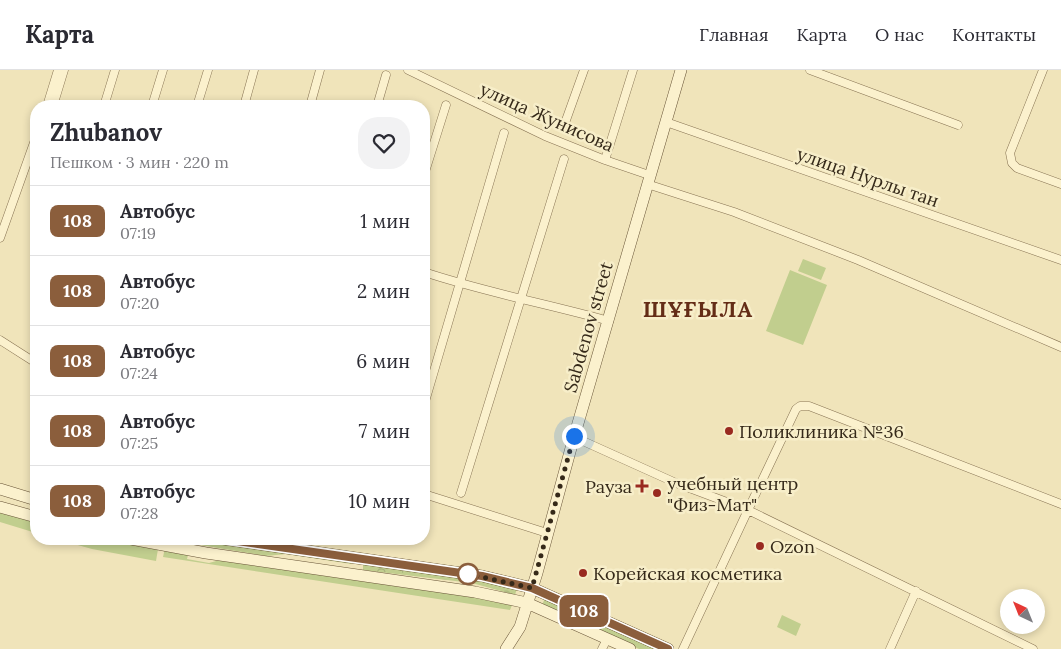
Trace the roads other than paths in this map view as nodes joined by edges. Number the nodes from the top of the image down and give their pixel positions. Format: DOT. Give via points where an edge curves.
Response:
graph roads {
  1 [pos="58,70"];
  2 [pos="64,70"];
  3 [pos="115,70"];
  4 [pos="163,70"];
  5 [pos="208,70"];
  6 [pos="254,70"];
  7 [pos="320,70"];
  8 [pos="408,70"];
  9 [pos="584,70"];
  10 [pos="633,70"];
  11 [pos="681,70"];
  12 [pos="810,70"];
  13 [pos="1043,70"];
  14 [pos="386,75"];
  15 [pos="49,100"];
  16 [pos="55,100"];
  17 [pos="106,100"];
  18 [pos="154,100"];
  19 [pos="199,100"];
  20 [pos="246,100"];
  21 [pos="312,100"];
  22 [pos="379,100"];
  23 [pos="446,105"];
  24 [pos="666,122"];
  25 [pos="565,123"];
  26 [pos="958,125"];
  27 [pos="504,133"];
  28 [pos="30,154"];
  29 [pos="430,156"];
  30 [pos="564,159"];
  31 [pos="605,160"];
  32 [pos="648,179"];
  33 [pos="1061,184"];
  34 [pos="0,238"];
  35 [pos="1061,260"];
  36 [pos="430,274"];
  37 [pos="459,284"];
  38 [pos="522,299"];
  39 [pos="609,321"];
  40 [pos="0,340"];
  41 [pos="1061,348"];
  42 [pos="30,359"];
  43 [pos="430,384"];
  44 [pos="574,436"];
  45 [pos="0,489"];
  46 [pos="461,493"];
  47 [pos="430,496"];
  48 [pos="30,498"];
  49 [pos="1061,504"];
  50 [pos="0,507"];
  51 [pos="748,510"];
  52 [pos="30,515"];
  53 [pos="547,533"];
  54 [pos="163,545"];
  55 [pos="262,545"];
  56 [pos="360,560"];
  57 [pos="358,575"];
  58 [pos="532,588"];
  59 [pos="916,591"];
  60 [pos="527,603"];
  61 [pos="605,644"];
  62 [pos="506,649"];
  63 [pos="630,649"];
  64 [pos="668,649"];
  65 [pos="683,649"];
  66 [pos="890,649"];
  67 [pos="1034,649"];
  1 -- 15 [label="street"];
  2 -- 16 [label="street"];
  3 -- 17 [label="street"];
  4 -- 18 [label="street"];
  5 -- 19 [label="street"];
  6 -- 20 [label="street"];
  7 -- 21 [label="street"];
  8 -- 31 [label="street, улица Жунисова" via="515,122"];
  9 -- 25 [label="street"];
  10 -- 31 [label="street"];
  11 -- 24 [label="main road, Sabdenov street"];
  12 -- 26 [label="street"];
  13 -- 33 [label="street" via="1010,153 1017,168"];
  14 -- 22 [label="street"];
  23 -- 29 [label="street"];
  24 -- 32 [label="main road, Sabdenov street"];
  24 -- 35 [label="street, улица Нурлы тан"];
  27 -- 37 [label="street"];
  28 -- 34 [label="street"];
  30 -- 38 [label="street"];
  31 -- 32 [label="street, улица Жунисова"];
  32 -- 39 [label="main road, Sabdenov street"];
  32 -- 41 [label="street, улица Жунисова" via="858,260"];
  36 -- 37 [label="street"];
  37 -- 38 [label="street"];
  37 -- 43 [label="street"];
  38 -- 39 [label="street"];
  38 -- 46 [label="street"];
  39 -- 44 [label="main road, Sabdenov street"];
  40 -- 42 [label="street"];
  44 -- 51 [label="street"];
  44 -- 53 [label="main road, Sabdenov street"];
  45 -- 48 [label="main road"];
  47 -- 53 [label="street"];
  49 -- 51 [label="street" via="809,406 800,406"];
  50 -- 52 [label="main road"];
  51 -- 59 [label="street"];
  51 -- 65 [label="street"];
  53 -- 58 [label="main road, Sabdenov street"];
  54 -- 57 [label="main road"];
  55 -- 56 [label="main road"];
  56 -- 57 [label="main road"];
  56 -- 58 [label="main road" via="482,576"];
  57 -- 60 [label="main road"];
  58 -- 60 [label="main road, Sabdenov street"];
  58 -- 64 [label="main road"];
  59 -- 66 [label="street"];
  59 -- 67 [label="street"];
  60 -- 61 [label="main road"];
  60 -- 62 [label="main road, Sabdenov street" via="520,627"];
  61 -- 63 [label="main road"];
}
